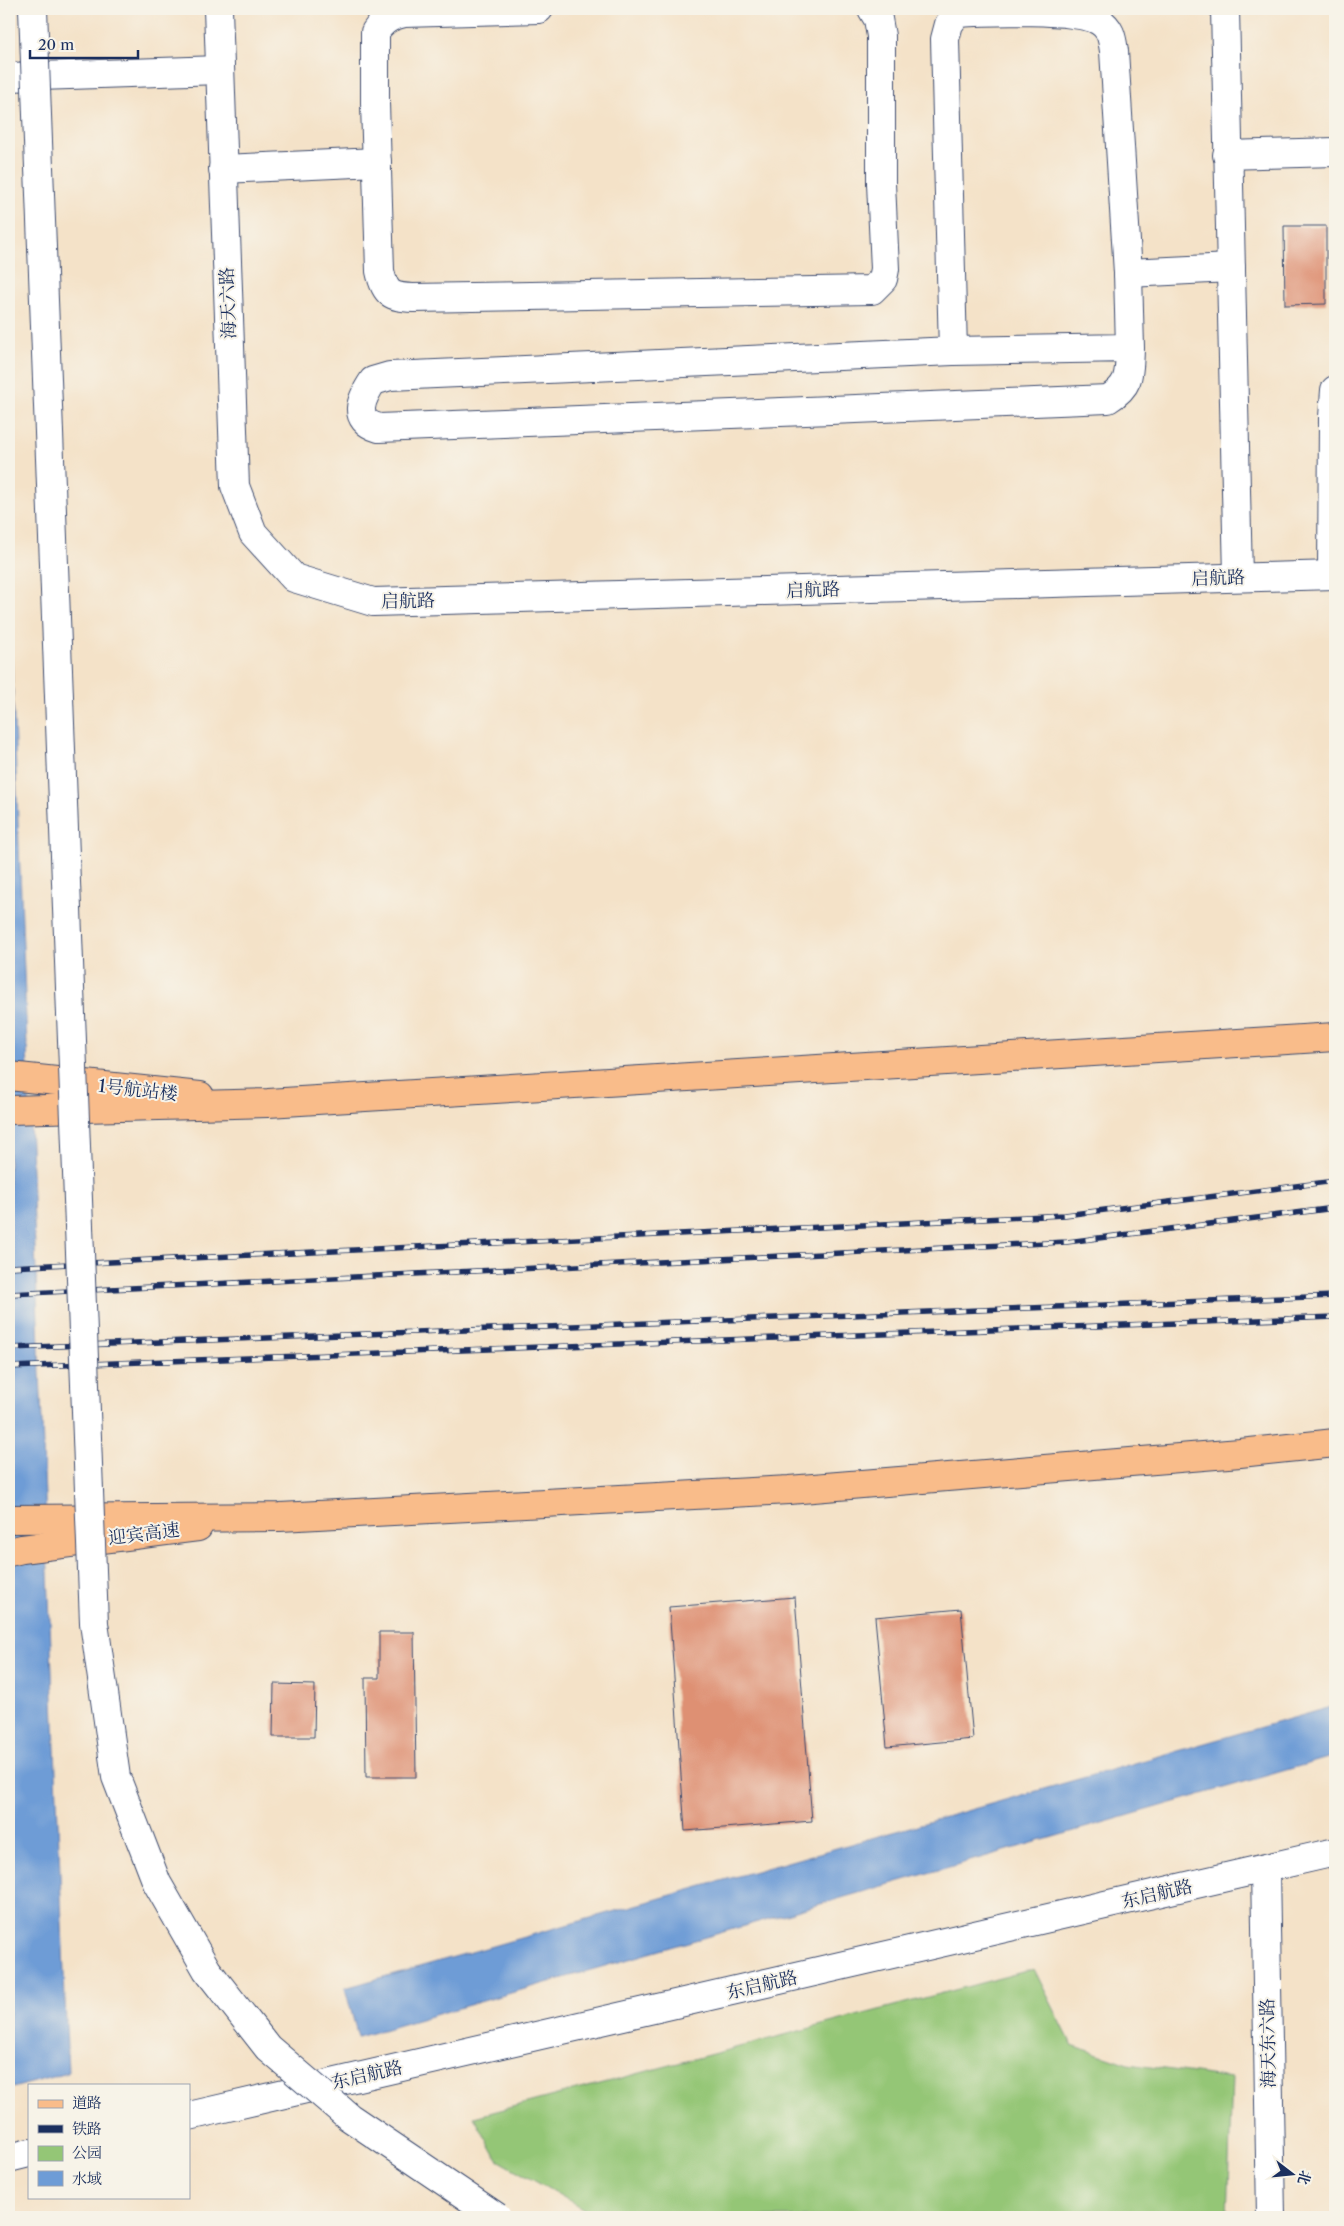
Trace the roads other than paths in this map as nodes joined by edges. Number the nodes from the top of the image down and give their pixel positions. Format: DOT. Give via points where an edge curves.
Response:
graph roads {
  1 [pos="33,9"];
  2 [pos="218,9"];
  3 [pos="539,9"];
  4 [pos="872,9"];
  5 [pos="1225,9"];
  6 [pos="220,70"];
  7 [pos="9,77"];
  8 [pos="1335,152"];
  9 [pos="1227,156"];
  10 [pos="377,162"];
  11 [pos="223,169"];
  12 [pos="1231,268"];
  13 [pos="1128,273"];
  14 [pos="1130,348"];
  15 [pos="953,351"];
  16 [pos="1335,390"];
  17 [pos="1334,575"];
  18 [pos="1238,577"];
  19 [pos="294,578"];
  20 [pos="1335,1033"];
  21 [pos="1335,1037"];
  22 [pos="1280,1042"];
  23 [pos="9,1076"];
  24 [pos="268,1103"];
  25 [pos="9,1110"];
  26 [pos="1335,1443"];
  27 [pos="280,1517"];
  28 [pos="9,1519"];
  29 [pos="9,1552"];
  30 [pos="1335,1852"];
  31 [pos="1265,1869"];
  32 [pos="190,2116"];
  33 [pos="28,2153"];
  34 [pos="9,2158"];
  35 [pos="496,2217"];
  36 [pos="1271,2217"];
  1 -- 35 [label="street, bridge" via="94,1623 116,1777 157,1883 207,1970 268,2048 349,2117"];
  2 -- 6 [label="street, 海天六路"];
  3 -- 10 [label="street" via="404,13 390,16 381,23 375,32 374,44"];
  4 -- 10 [label="street" via="878,19 881,36 881,183 885,269 883,279 872,290 398,297 388,293 380,272"];
  5 -- 9 [label="street"];
  6 -- 7 [label="street"];
  6 -- 11 [label="street, 海天六路"];
  8 -- 9 [label="street"];
  9 -- 12 [label="street"];
  10 -- 11 [label="street"];
  11 -- 19 [label="street, 海天六路" via="235,486 253,533"];
  12 -- 13 [label="street"];
  12 -- 18 [label="street"];
  13 -- 14 [label="street"];
  13 -- 15 [label="street" via="1114,51 1110,31 1099,21 1082,14 957,13 949,24 946,39"];
  14 -- 15 [label="street"];
  14 -- 15 [label="street" via="1128,379 1122,391 1108,399 379,428 364,421 361,411 363,396 373,381 390,376"];
  16 -- 17 [label="street"];
  17 -- 18 [label="street, 启航路"];
  18 -- 19 [label="street, 启航路" via="373,602"];
  20 -- 22 [label="main road"];
  21 -- 22 [label="main road"];
  22 -- 24 [label="main road"];
  23 -- 24 [label="main road, 1号航站楼"];
  24 -- 25 [label="main road"];
  26 -- 27 [label="main road" via="789,1490"];
  27 -- 28 [label="main road"];
  27 -- 29 [label="main road, 迎宾高速"];
  30 -- 31 [label="street, 东启航路"];
  31 -- 32 [label="street, 东启航路"];
  31 -- 36 [label="street, 海天东六路"];
  33 -- 34 [label="street"];
}
